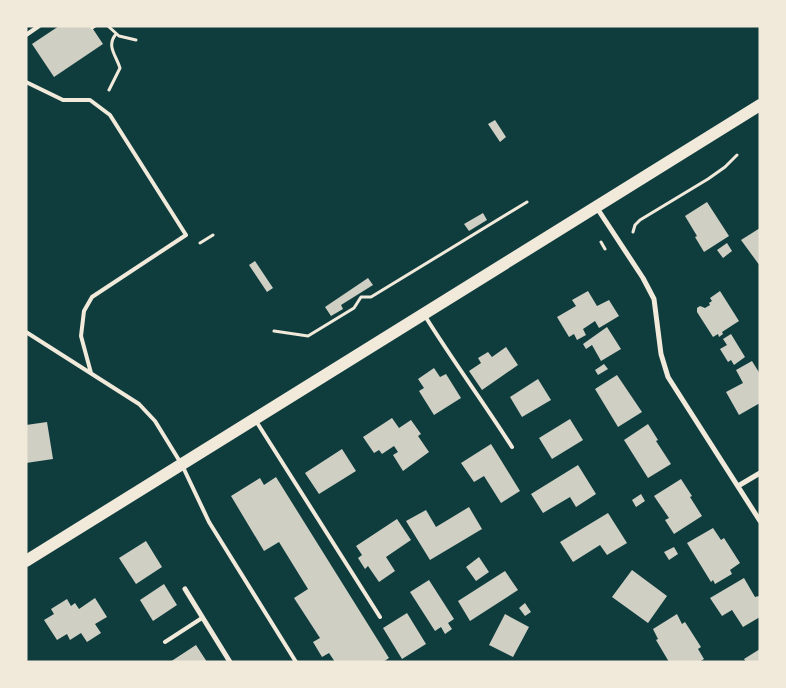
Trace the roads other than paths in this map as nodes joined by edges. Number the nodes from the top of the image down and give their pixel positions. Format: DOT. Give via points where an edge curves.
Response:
graph roads {
  1 [pos="39,26"];
  2 [pos="26,35"];
  3 [pos="26,82"];
  4 [pos="760,105"];
  5 [pos="597,208"];
  6 [pos="424,314"];
  7 [pos="26,332"];
  8 [pos="91,373"];
  9 [pos="255,419"];
  10 [pos="512,447"];
  11 [pos="182,465"];
  12 [pos="760,473"];
  13 [pos="738,486"];
  14 [pos="760,522"];
  15 [pos="26,562"];
  16 [pos="185,589"];
  17 [pos="380,617"];
  18 [pos="202,618"];
  19 [pos="165,642"];
  20 [pos="230,662"];
  21 [pos="296,662"];
  1 -- 2 [label="street"];
  3 -- 8 [label="lane" via="63,100 90,100 110,115 186,236 92,297 84,311 81,336"];
  4 -- 5 [label="main road"];
  5 -- 6 [label="main road"];
  5 -- 13 [label="street" via="654,299 661,354 668,377"];
  6 -- 9 [label="main road"];
  6 -- 10 [label="lane"];
  7 -- 8 [label="lane"];
  8 -- 11 [label="lane" via="148,412"];
  9 -- 11 [label="main road"];
  9 -- 17 [label="lane"];
  11 -- 15 [label="main road"];
  11 -- 21 [label="lane" via="209,522"];
  12 -- 13 [label="street"];
  13 -- 14 [label="street"];
  16 -- 18 [label="street"];
  18 -- 19 [label="lane"];
  18 -- 20 [label="street"];
}
